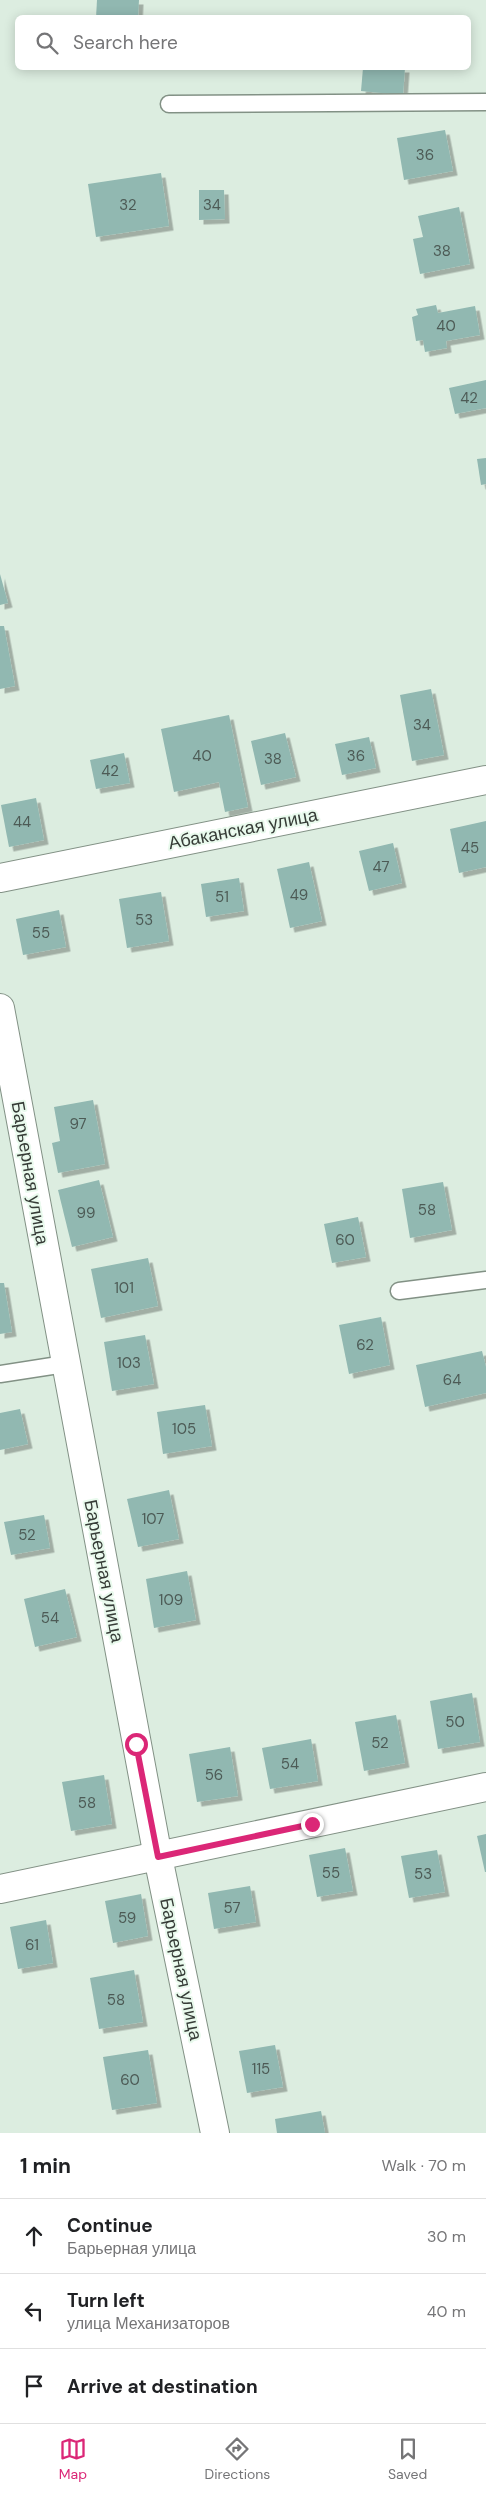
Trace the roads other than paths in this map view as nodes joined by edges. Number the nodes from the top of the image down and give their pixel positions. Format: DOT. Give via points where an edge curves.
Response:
graph roads {
  1 [pos="486,102"];
  2 [pos="169,104"];
  3 [pos="486,780"];
  4 [pos="0,878"];
  5 [pos="0,1008"];
  6 [pos="486,1280"];
  7 [pos="399,1291"];
  8 [pos="65,1364"];
  9 [pos="0,1374"];
  10 [pos="486,1787"];
  11 [pos="158,1857"];
  12 [pos="0,1889"];
  13 [pos="215,2133"];
  1 -- 2 [label="lane"];
  3 -- 4 [label="street, Абаканская улица"];
  5 -- 8 [label="street, Барьерная улица"];
  6 -- 7 [label="lane"];
  8 -- 9 [label="lane"];
  8 -- 11 [label="street, Барьерная улица"];
  10 -- 11 [label="street"];
  11 -- 12 [label="street"];
  11 -- 13 [label="street, Барьерная улица"];
}
